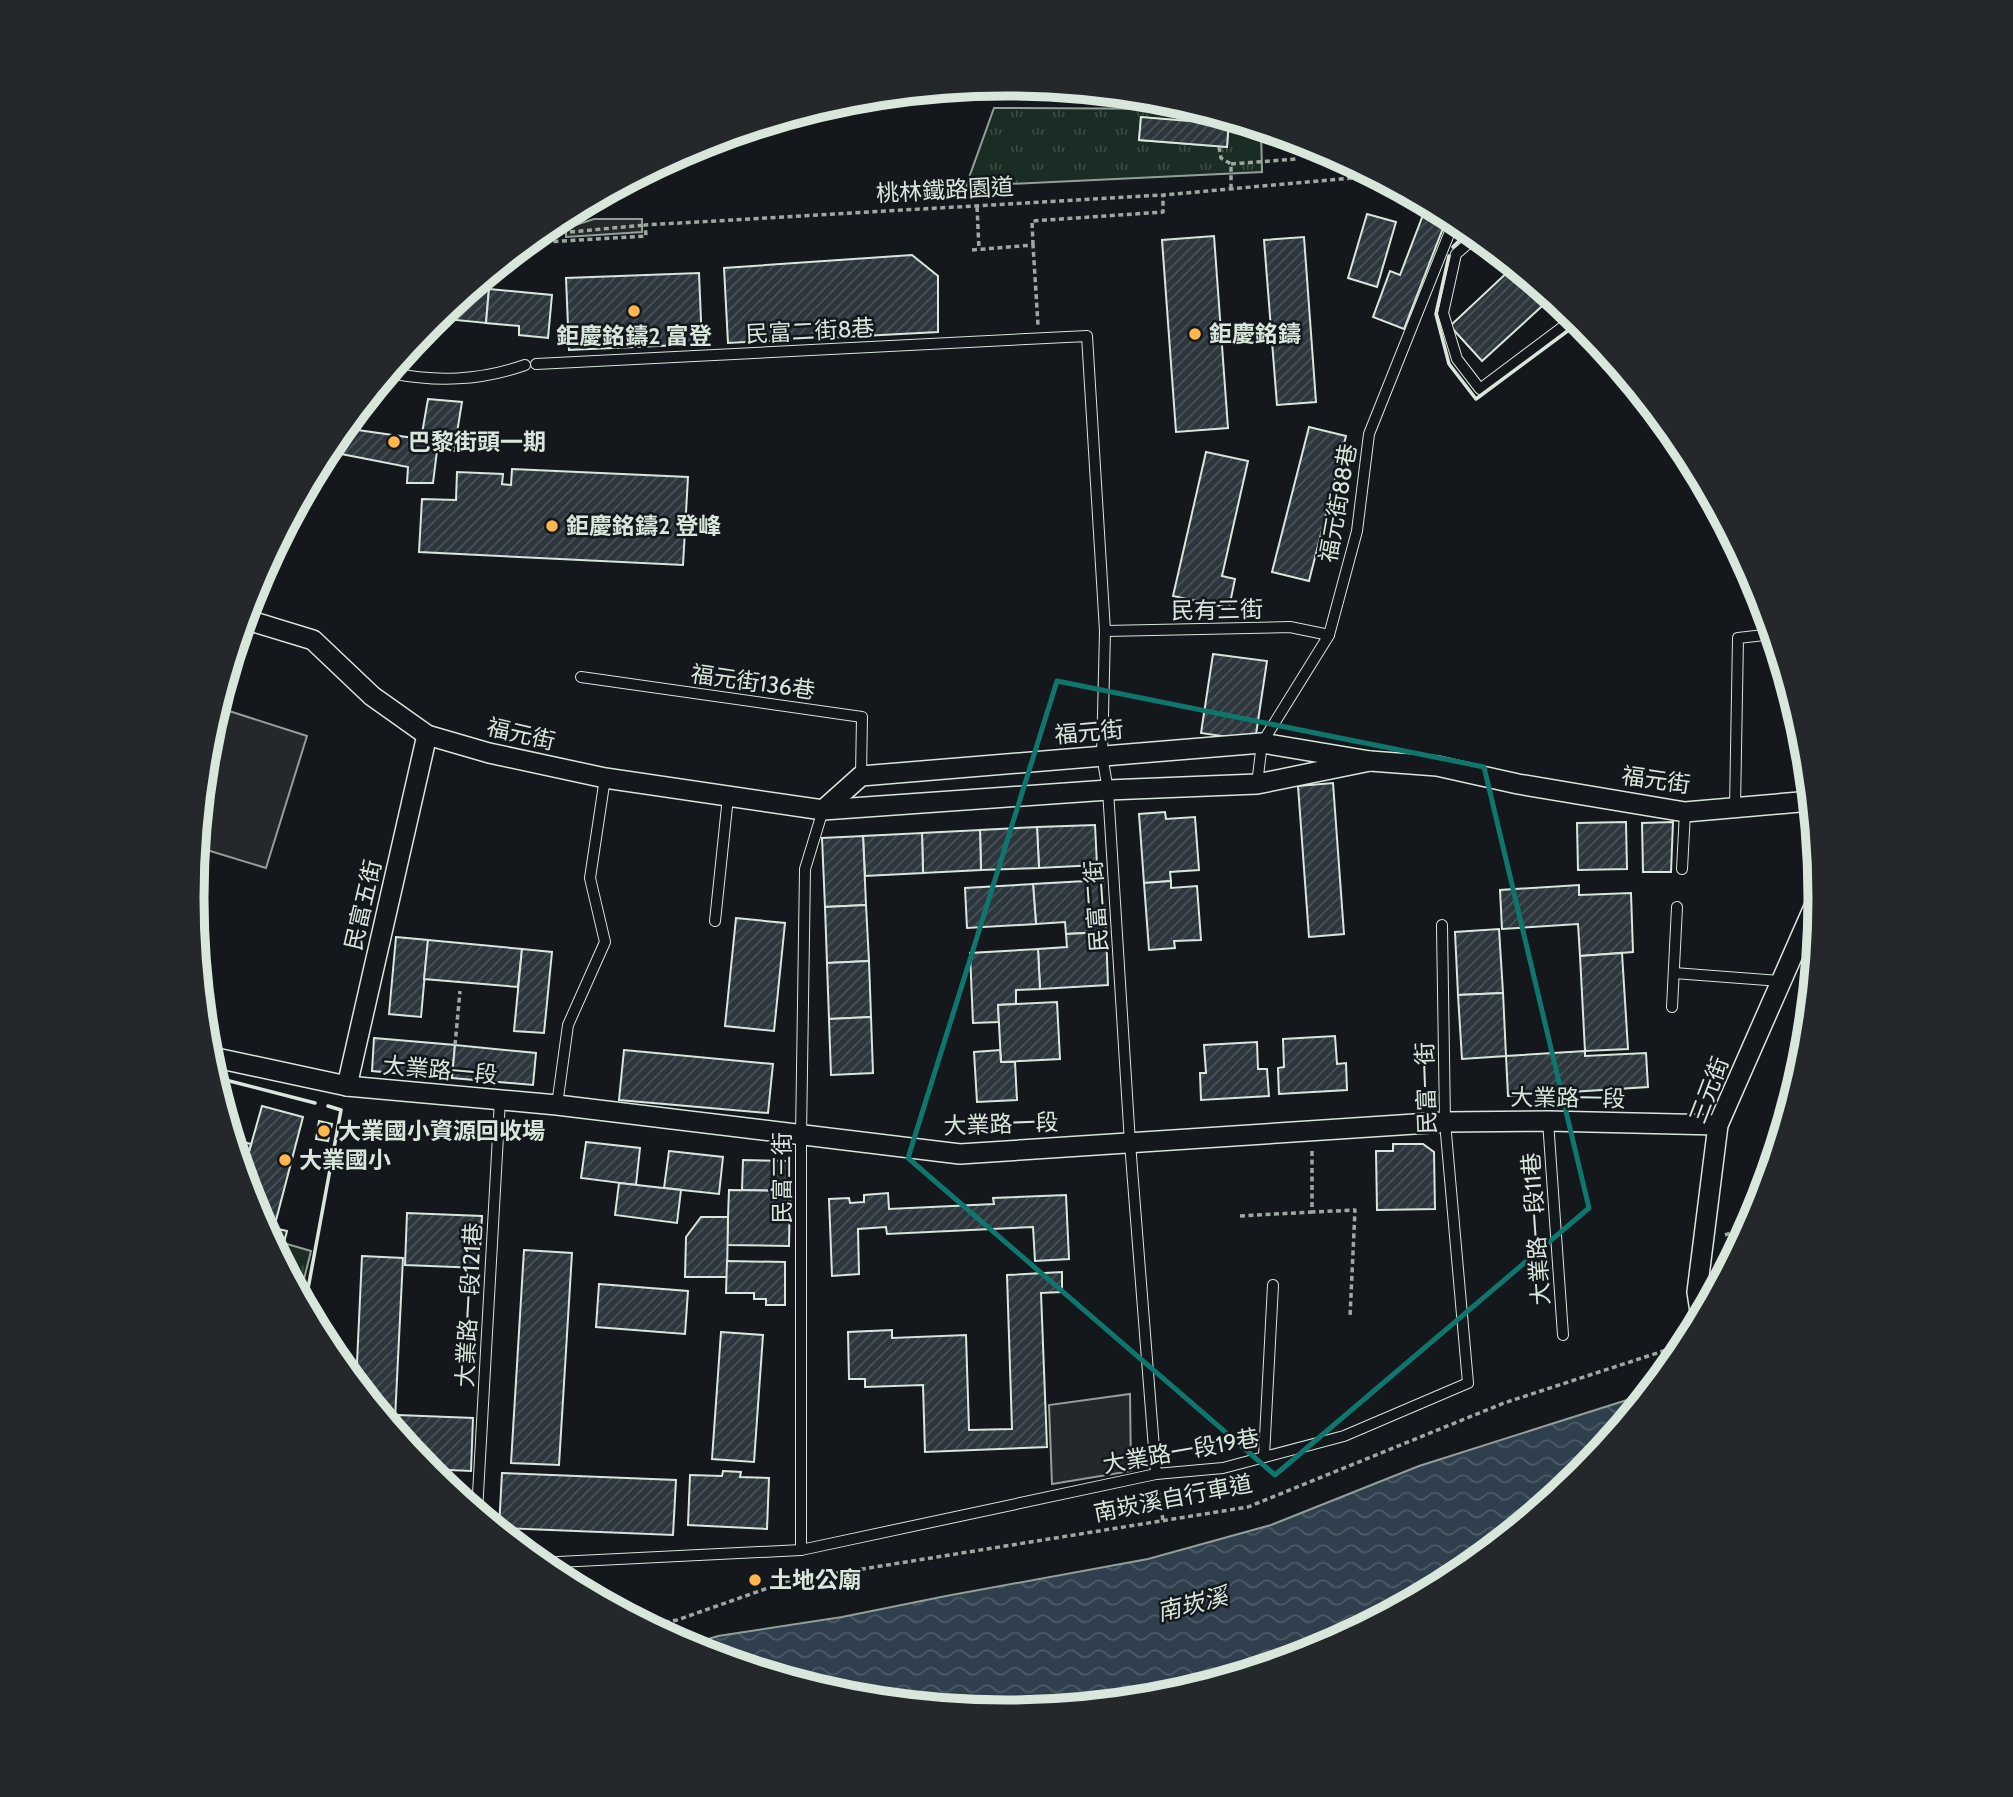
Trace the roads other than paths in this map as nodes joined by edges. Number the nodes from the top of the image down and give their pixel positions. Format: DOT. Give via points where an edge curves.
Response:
graph roads {
  1 [pos="1450,229"];
  2 [pos="1469,243"];
  3 [pos="1442,249"];
  4 [pos="1456,254"];
  5 [pos="1567,324"];
  6 [pos="1087,336"];
  7 [pos="536,364"];
  8 [pos="525,365"];
  9 [pos="399,375"];
  10 [pos="254,622"];
  11 [pos="1105,631"];
  12 [pos="1329,635"];
  13 [pos="1764,635"];
  14 [pos="581,677"];
  15 [pos="427,735"];
  16 [pos="1262,743"];
  17 [pos="1102,756"];
  18 [pos="1370,761"];
  19 [pos="861,776"];
  20 [pos="605,778"];
  21 [pos="1257,784"];
  22 [pos="1108,790"];
  23 [pos="728,797"];
  24 [pos="1803,802"];
  25 [pos="1735,808"];
  26 [pos="823,810"];
  27 [pos="1685,812"];
  28 [pos="1682,869"];
  29 [pos="1677,907"];
  30 [pos="1808,920"];
  31 [pos="715,921"];
  32 [pos="1442,925"];
  33 [pos="1674,973"];
  34 [pos="1781,981"];
  35 [pos="1672,1007"];
  36 [pos="221,1059"];
  37 [pos="347,1086"];
  38 [pos="500,1100"];
  39 [pos="557,1105"];
  40 [pos="1548,1121"];
  41 [pos="1445,1122"];
  42 [pos="1718,1125"];
  43 [pos="802,1136"];
  44 [pos="1130,1143"];
  45 [pos="1457,1249"];
  46 [pos="1273,1285"];
  47 [pos="1699,1304"];
  48 [pos="1563,1335"];
  49 [pos="1264,1457"];
  50 [pos="1156,1474"];
  51 [pos="478,1502"];
  52 [pos="801,1549"];
  53 [pos="556,1562"];
  1 -- 3 [label="lane, 福元街88巷"];
  2 -- 4 [label="lane"];
  3 -- 4 [label="lane"];
  3 -- 12 [label="lane, 福元街88巷" via="1369,434 1357,531"];
  4 -- 5 [label="lane" via="1443,313 1457,359 1480,389"];
  6 -- 7 [label="lane, 民富二街8巷"];
  6 -- 11 [label="lane, 民富二街"];
  8 -- 9 [label="lane" via="496,375 459,379"];
  10 -- 15 [label="street, 福元街" via="313,640 372,696"];
  11 -- 12 [label="lane, 民有三街" via="1290,627"];
  11 -- 17 [label="lane, 民富二街"];
  12 -- 16 [label="lane, 福元街88巷"];
  13 -- 25 [label="lane" via="1738,638"];
  14 -- 19 [label="lane, 福元街136巷" via="862,717"];
  15 -- 20 [label="street, 福元街"];
  15 -- 37 [label="street, 民富五街"];
  16 -- 17 [label="street, 福元街"];
  16 -- 18 [label="street, 福元街"];
  16 -- 21 [label="lane, 福元街88巷"];
  17 -- 19 [label="street, 福元街"];
  17 -- 22 [label="lane, 民富二街"];
  18 -- 21 [label="street, 福元街"];
  18 -- 27 [label="street, 福元街" via="1437,766 1518,785"];
  19 -- 26 [label="street"];
  20 -- 23 [label="street, 福元街"];
  20 -- 39 [label="lane" via="590,878 605,942 568,1025"];
  21 -- 22 [label="street, 福元街"];
  22 -- 26 [label="street, 福元街"];
  22 -- 44 [label="lane, 民富二街"];
  23 -- 26 [label="street, 福元街"];
  23 -- 31 [label="lane"];
  24 -- 25 [label="street, 福元街"];
  25 -- 27 [label="street, 福元街"];
  26 -- 43 [label="lane, 民富三街" via="805,869"];
  27 -- 28 [label="lane"];
  29 -- 33 [label="lane"];
  30 -- 34 [label="street, 三元街"];
  32 -- 41 [label="lane, 民富一街"];
  33 -- 34 [label="lane"];
  33 -- 35 [label="lane"];
  34 -- 42 [label="street, 三元街"];
  36 -- 37 [label="street, 大業路一段"];
  37 -- 38 [label="street, 大業路一段"];
  38 -- 39 [label="street, 大業路一段"];
  38 -- 51 [label="lane, 大業路一段121巷"];
  39 -- 43 [label="street, 大業路一段"];
  40 -- 41 [label="street, 大業路一段"];
  40 -- 42 [label="street, 大業路一段"];
  40 -- 48 [label="lane, 大業路一段11巷"];
  41 -- 44 [label="street, 大業路一段"];
  41 -- 45 [label="lane, 民富一街"];
  42 -- 47 [label="street, 三元街"];
  43 -- 44 [label="street, 大業路一段" via="960,1154"];
  43 -- 52 [label="lane, 民富三街"];
  44 -- 50 [label="lane, 民富二街"];
  45 -- 49 [label="lane, 大業路一段19巷" via="1468,1383 1344,1436"];
  46 -- 49 [label="lane"];
  49 -- 50 [label="lane, 大業路一段19巷" via="1223,1468"];
  50 -- 52 [label="lane, 大業路一段19巷"];
  52 -- 53 [label="lane"];
}
